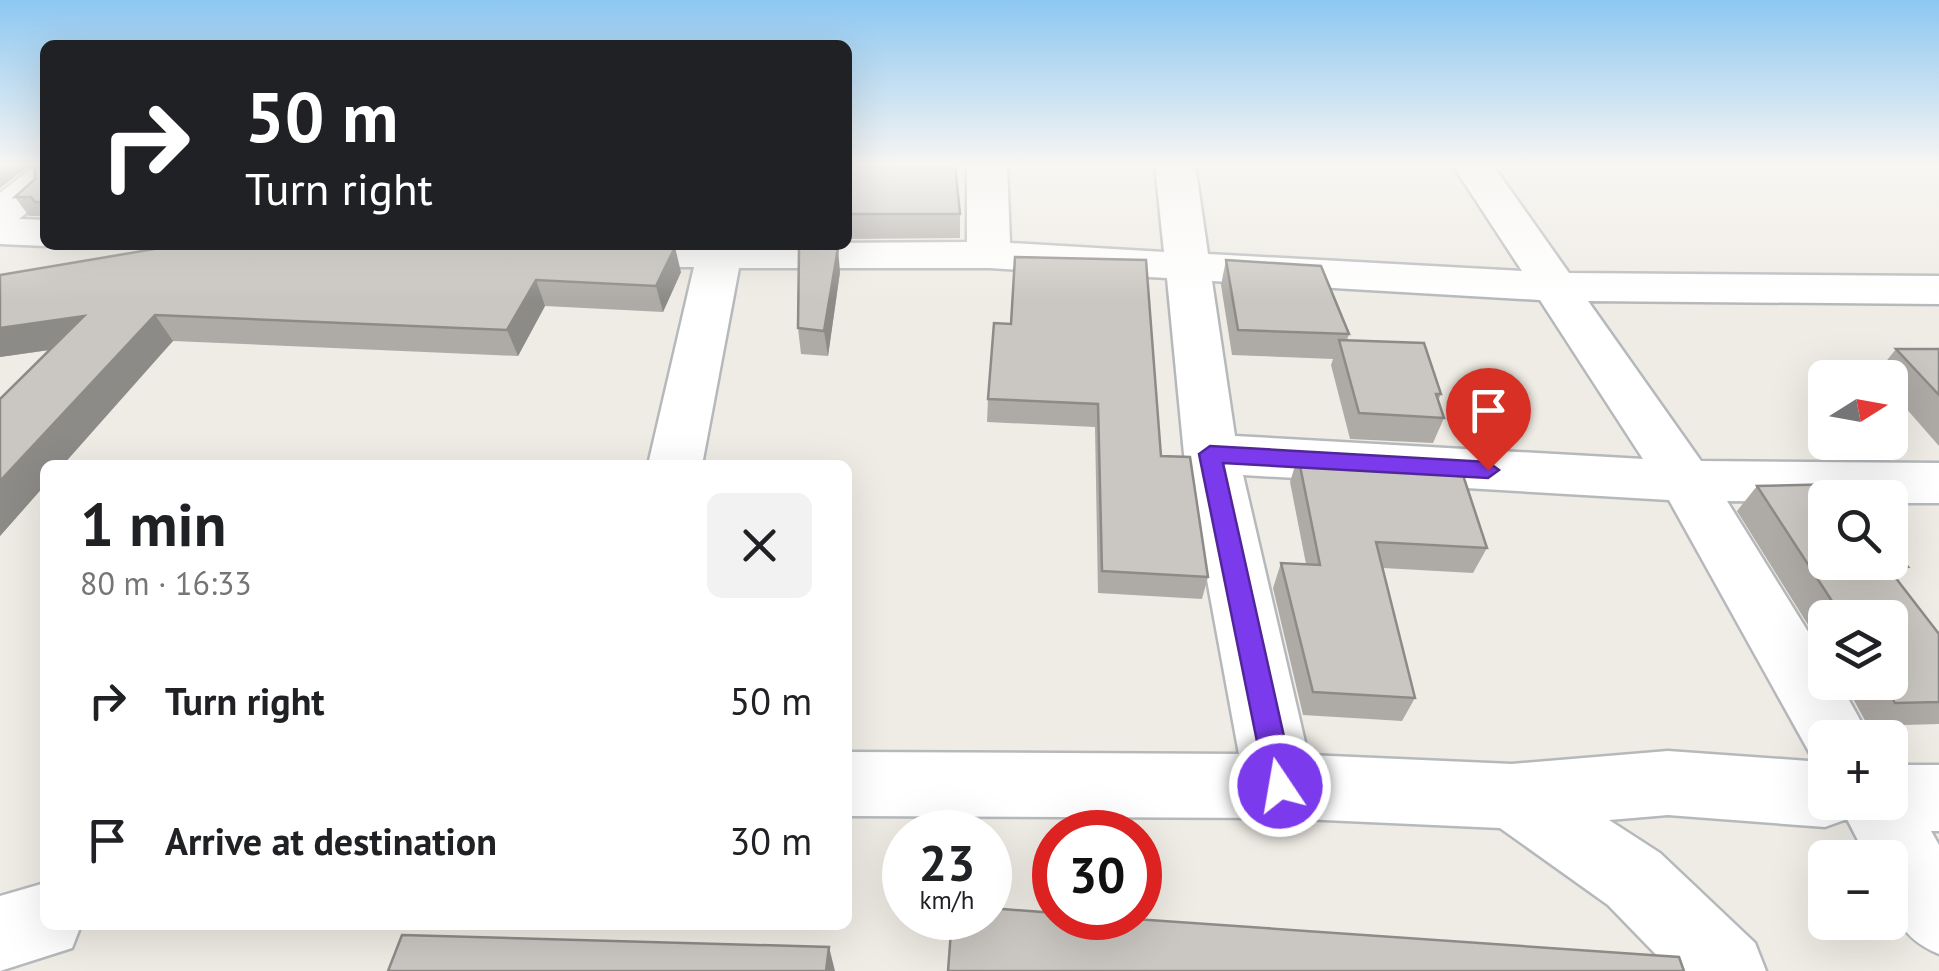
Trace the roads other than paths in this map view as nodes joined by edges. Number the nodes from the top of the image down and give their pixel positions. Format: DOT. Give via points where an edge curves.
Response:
graph roads {
  1 [pos="988,209"];
  2 [pos="1182,209"];
  3 [pos="1503,209"];
  4 [pos="0,230"];
  5 [pos="40,233"];
  6 [pos="719,251"];
  7 [pos="559,253"];
  8 [pos="989,254"];
  9 [pos="1191,268"];
  10 [pos="1556,287"];
  11 [pos="1939,290"];
  12 [pos="1210,454"];
  13 [pos="676,460"];
  14 [pos="1686,481"];
  15 [pos="1939,483"];
  16 [pos="1826,720"];
  17 [pos="852,784"];
  18 [pos="1280,786"];
  19 [pos="1808,794"];
  20 [pos="1512,796"];
  21 [pos="1908,798"];
  22 [pos="1939,798"];
  23 [pos="1885,820"];
  24 [pos="1939,916"];
  25 [pos="40,923"];
  26 [pos="0,934"];
  27 [pos="1727,971"];
  1 -- 8 [label="street"];
  2 -- 9 [label="street"];
  3 -- 10 [label="street"];
  4 -- 5 [label="street"];
  6 -- 7 [label="street"];
  6 -- 8 [label="street"];
  6 -- 13 [label="street"];
  8 -- 9 [label="street"];
  9 -- 10 [label="street"];
  9 -- 12 [label="street"];
  10 -- 11 [label="street"];
  10 -- 14 [label="street"];
  12 -- 14 [label="street"];
  12 -- 18 [label="street"];
  14 -- 15 [label="street"];
  14 -- 16 [label="street"];
  17 -- 18 [label="street"];
  18 -- 20 [label="street"];
  19 -- 20 [label="street" via="1668,783"];
  20 -- 27 [label="street" via="1634,879"];
  21 -- 22 [label="street"];
  23 -- 24 [label="street"];
  25 -- 26 [label="street"];
}
